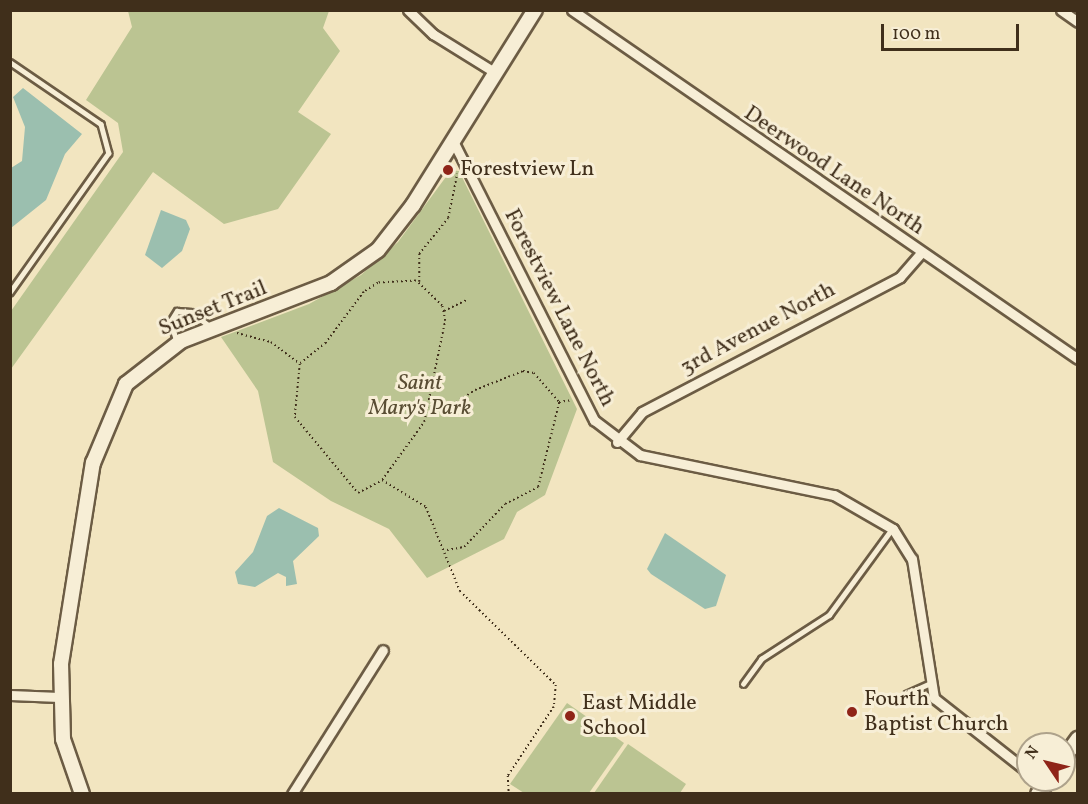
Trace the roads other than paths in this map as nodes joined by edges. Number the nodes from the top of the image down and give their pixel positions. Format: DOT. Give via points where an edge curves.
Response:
graph roads {
  1 [pos="408,10"];
  2 [pos="535,10"];
  3 [pos="572,10"];
  4 [pos="1061,10"];
  5 [pos="1077,22"];
  6 [pos="10,62"];
  7 [pos="496,73"];
  8 [pos="453,141"];
  9 [pos="921,254"];
  10 [pos="10,293"];
  11 [pos="212,329"];
  12 [pos="177,343"];
  13 [pos="1077,359"];
  14 [pos="617,442"];
  15 [pos="893,529"];
  16 [pos="383,650"];
  17 [pos="743,684"];
  18 [pos="928,684"];
  19 [pos="906,694"];
  20 [pos="10,695"];
  21 [pos="59,697"];
  22 [pos="1016,763"];
  23 [pos="82,794"];
  24 [pos="292,794"];
  1 -- 7 [label="street" via="433,34"];
  2 -- 7 [label="street, Sunset Trail"];
  3 -- 9 [label="street, Deerwood Lane North"];
  4 -- 5 [label="street"];
  6 -- 10 [label="lane" via="101,124 109,153"];
  7 -- 8 [label="street, Sunset Trail"];
  8 -- 11 [label="street, Sunset Trail" via="397,228 356,269"];
  8 -- 14 [label="street, Forestview Lane North" via="579,399"];
  9 -- 13 [label="street, Deerwood Lane North"];
  9 -- 14 [label="street, 3rd Avenue North" via="900,277 642,412"];
  11 -- 12 [label="street, Sunset Trail"];
  11 -- 12 [label="lane" via="191,312 177,310 171,322"];
  12 -- 21 [label="street, Sunset Trail" via="126,384 101,436 84,504"];
  14 -- 15 [label="street, Forestview Lane North" via="658,461 834,495"];
  15 -- 17 [label="lane" via="829,615 761,659"];
  15 -- 18 [label="street, Forestview Lane North" via="912,558"];
  16 -- 24 [label="street"];
  18 -- 19 [label="lane"];
  18 -- 22 [label="street, Forestview Lane North" via="951,715"];
  20 -- 21 [label="street"];
  21 -- 23 [label="street, Sunset Trail" via="63,739"];
}
